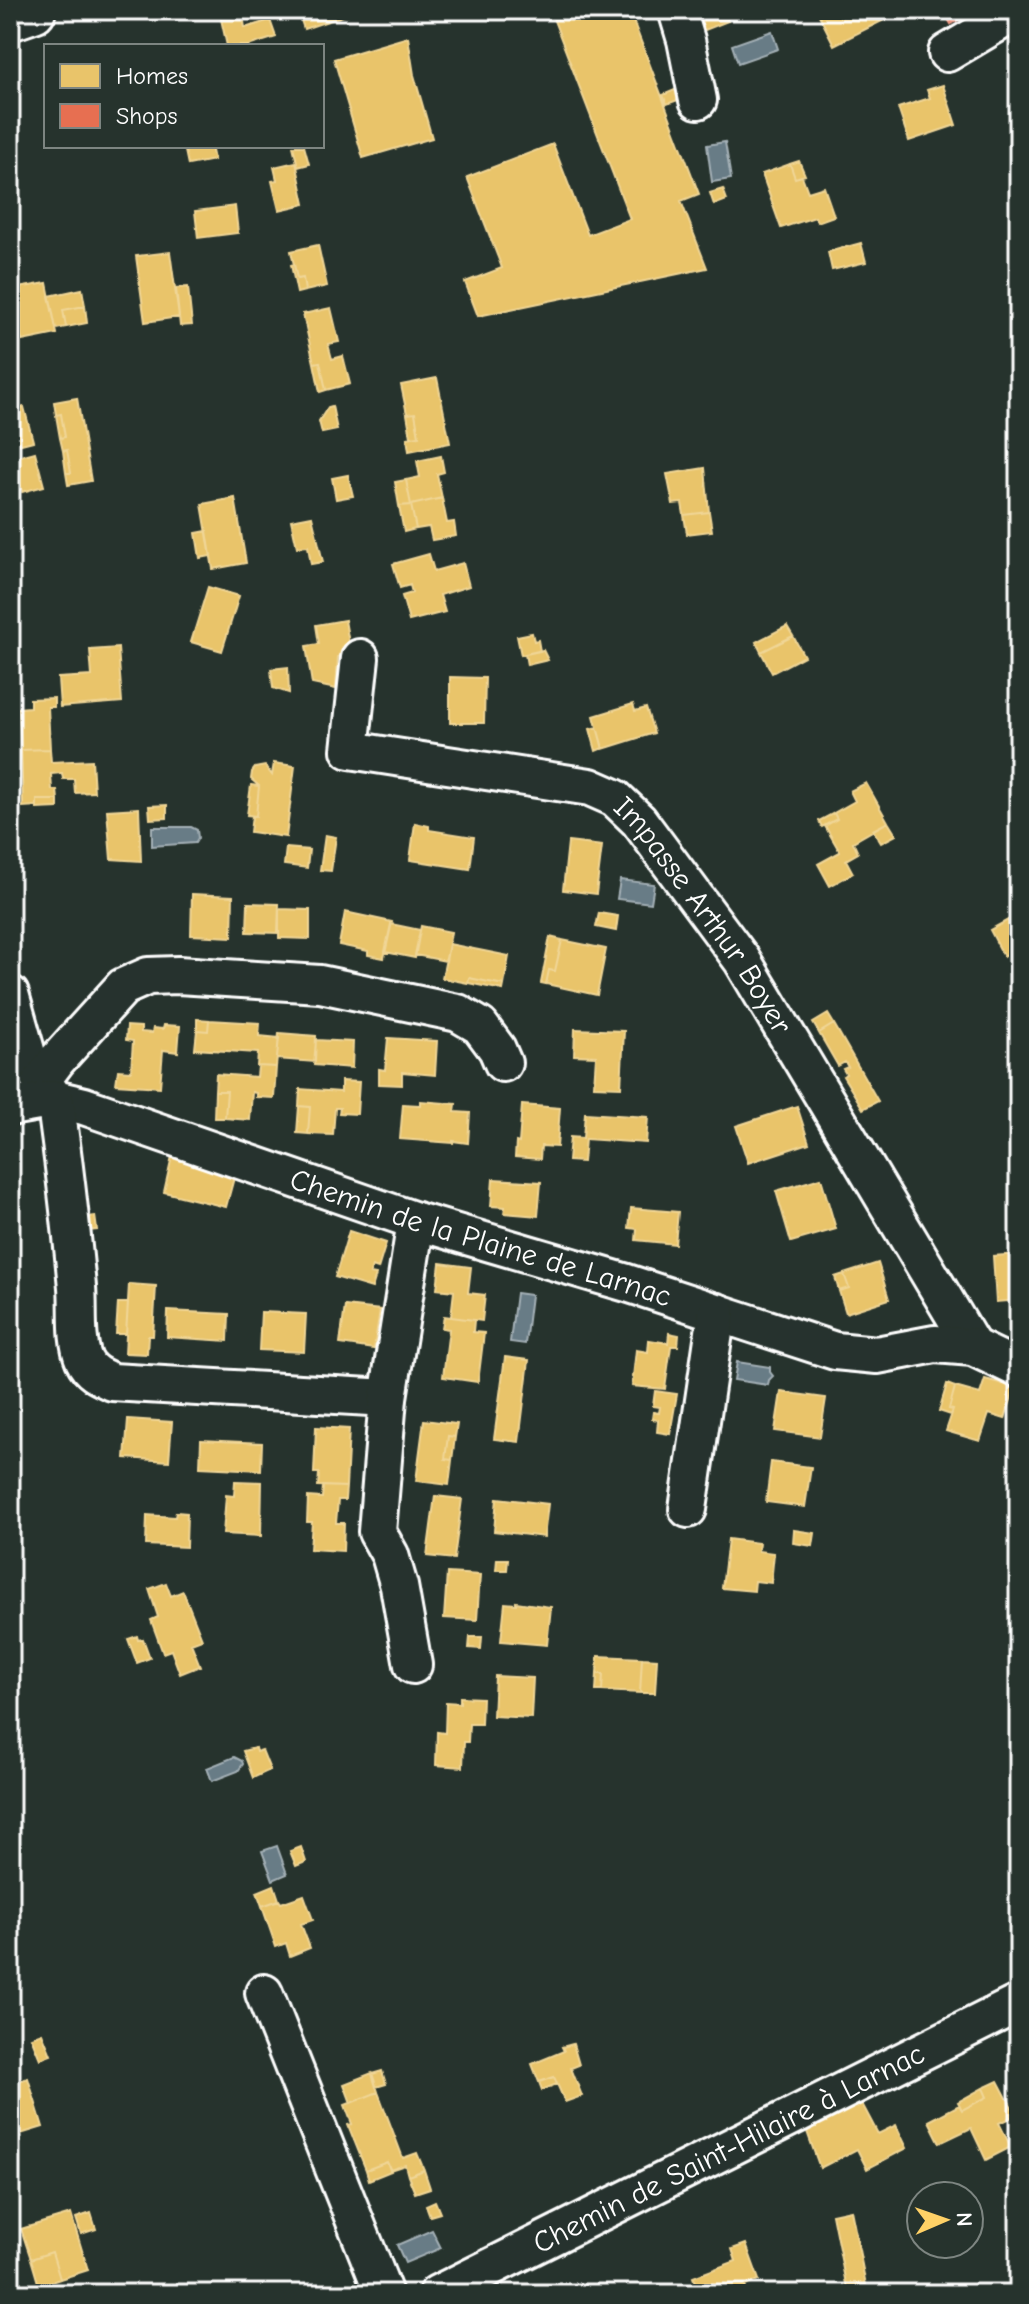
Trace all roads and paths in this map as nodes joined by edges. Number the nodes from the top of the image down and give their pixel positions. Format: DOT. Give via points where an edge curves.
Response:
graph roads {
  1 [pos="33,10"];
  2 [pos="677,10"];
  3 [pos="1019,10"];
  4 [pos="10,18"];
  5 [pos="947,53"];
  6 [pos="698,100"];
  7 [pos="360,658"];
  8 [pos="10,994"];
  9 [pos="503,1063"];
  10 [pos="49,1090"];
  11 [pos="10,1107"];
  12 [pos="416,1221"];
  13 [pos="717,1312"];
  14 [pos="973,1347"];
  15 [pos="1019,1369"];
  16 [pos="388,1398"];
  17 [pos="688,1509"];
  18 [pos="413,1665"];
  19 [pos="264,1993"];
  20 [pos="1019,2003"];
  21 [pos="384,2294"];
  22 [pos="437,2294"];
  1 -- 4 [label="main road"];
  2 -- 6 [label="street"];
  3 -- 5 [label="street"];
  7 -- 14 [label="street, Impasse Arthur Boyer" via="350,750 590,787 615,798 639,821 742,960"];
  8 -- 10 [label="street" via="30,1065"];
  9 -- 10 [label="street" via="480,1026 458,1013 320,984 148,976 123,987 57,1060"];
  10 -- 11 [label="street"];
  10 -- 12 [label="street, Chemin de la Plaine de Larnac"];
  10 -- 16 [label="street" via="69,1198 80,1343 97,1376 112,1382"];
  12 -- 13 [label="street, Chemin de la Plaine de Larnac"];
  12 -- 16 [label="street"];
  13 -- 14 [label="street, Chemin de la Plaine de Larnac" via="835,1351 877,1355 935,1344"];
  13 -- 17 [label="street"];
  14 -- 15 [label="street, Chemin de la Plaine de Larnac"];
  16 -- 18 [label="street" via="377,1532 399,1586"];
  19 -- 21 [label="street"];
  20 -- 22 [label="street, Chemin de Saint-Hilaire à Larnac"];
}
